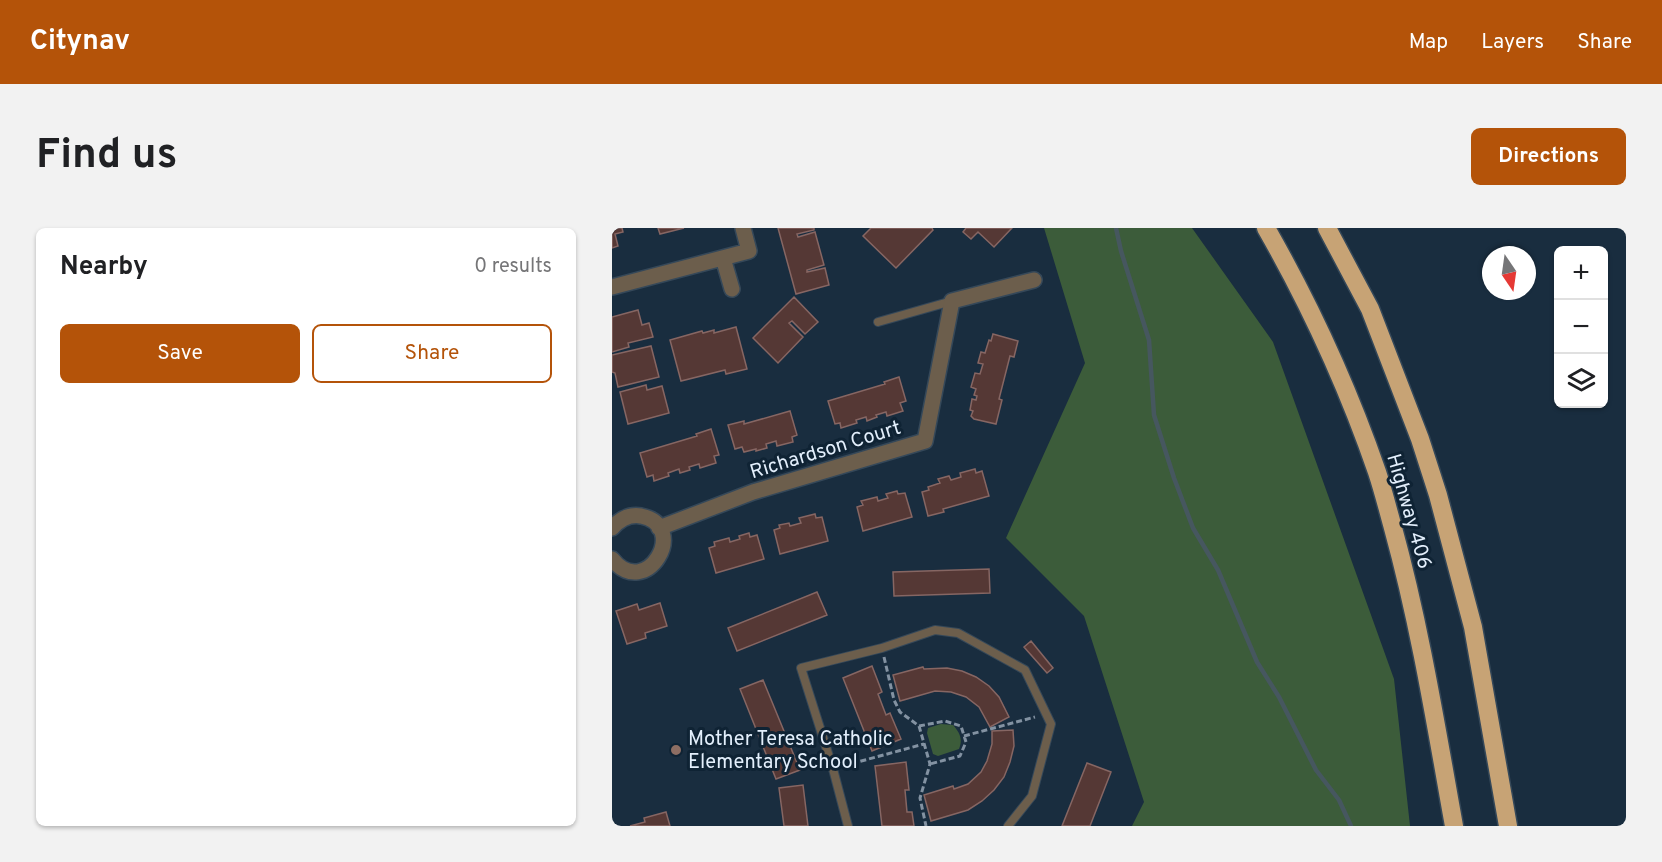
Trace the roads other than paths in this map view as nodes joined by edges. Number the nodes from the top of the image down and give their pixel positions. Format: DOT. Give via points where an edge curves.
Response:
graph roads {
  1 [pos="743,228"];
  2 [pos="1266,228"];
  3 [pos="1327,228"];
  4 [pos="723,258"];
  5 [pos="1035,280"];
  6 [pos="612,288"];
  7 [pos="732,289"];
  8 [pos="952,301"];
  9 [pos="878,322"];
  10 [pos="615,520"];
  11 [pos="659,528"];
  12 [pos="612,559"];
  13 [pos="848,826"];
  14 [pos="1008,826"];
  15 [pos="1454,826"];
  16 [pos="1508,826"];
  1 -- 4 [label="street" via="749,251"];
  2 -- 15 [label="highway, Highway 406" via="1343,384 1377,472 1406,575"];
  3 -- 16 [label="highway, Highway 406" via="1370,309 1438,495 1473,627"];
  4 -- 6 [label="street"];
  4 -- 7 [label="street"];
  5 -- 8 [label="street"];
  8 -- 9 [label="lane"];
  8 -- 11 [label="street, Richardson Court" via="925,441 753,492"];
  10 -- 11 [label="street" via="637,515"];
  11 -- 12 [label="street" via="661,555 648,569 629,571"];
  13 -- 14 [label="lane" via="801,668 935,630 958,633 1025,670 1051,724 1032,796"];
}
